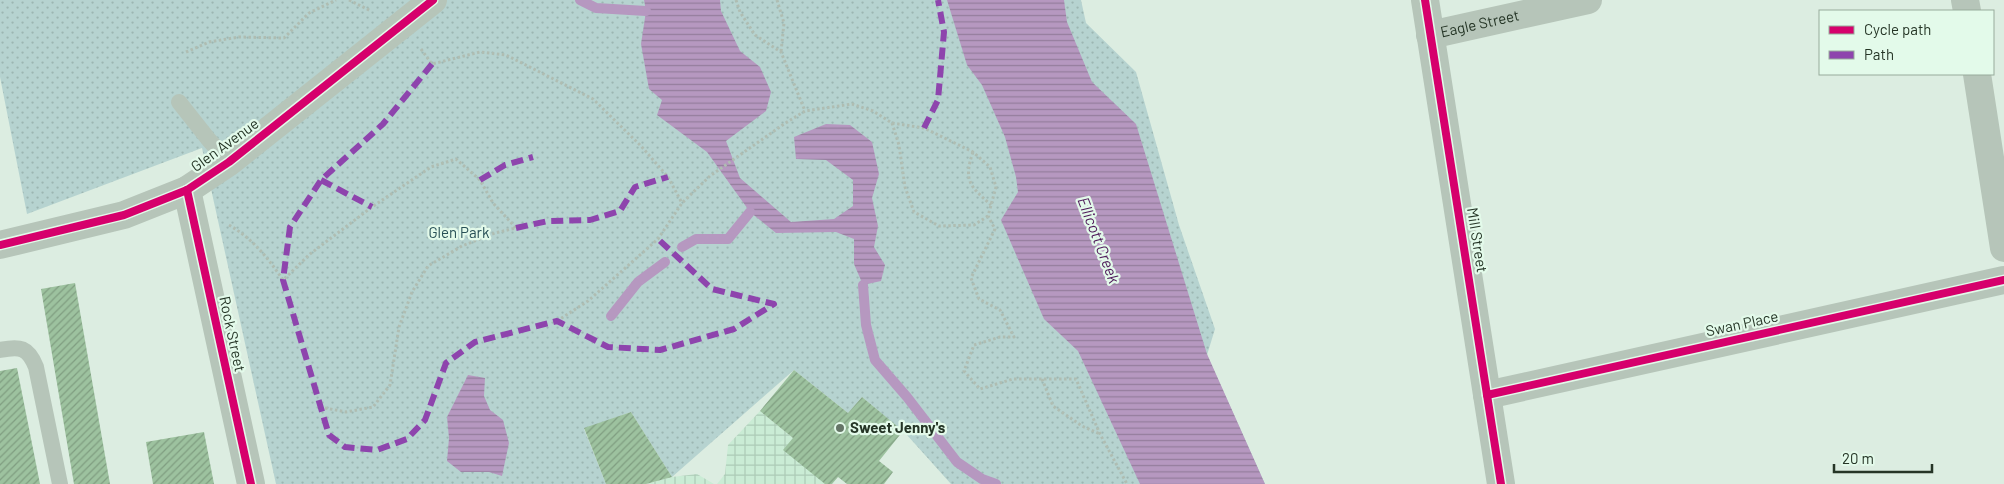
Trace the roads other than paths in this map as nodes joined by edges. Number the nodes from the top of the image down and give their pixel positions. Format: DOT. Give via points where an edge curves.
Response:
graph roads {
  1 [pos="432,0"];
  2 [pos="1424,0"];
  3 [pos="1588,0"];
  4 [pos="1430,35"];
  5 [pos="1977,75"];
  6 [pos="179,102"];
  7 [pos="230,162"];
  8 [pos="187,190"];
  9 [pos="0,245"];
  10 [pos="2004,248"];
  11 [pos="2004,280"];
  12 [pos="0,350"];
  13 [pos="1487,395"];
  14 [pos="60,484"];
  15 [pos="252,484"];
  16 [pos="1501,484"];
  1 -- 7 [label="street, Glen Avenue"];
  2 -- 4 [label="street, Mill Street"];
  3 -- 4 [label="street, Eagle Street"];
  4 -- 13 [label="street, Mill Street"];
  5 -- 10 [label="street"];
  6 -- 7 [label="lane"];
  7 -- 8 [label="street, Glen Avenue"];
  8 -- 9 [label="street, Glen Avenue" via="124,215"];
  8 -- 15 [label="street, Rock Street"];
  11 -- 13 [label="street, Swan Place"];
  12 -- 14 [label="lane" via="22,348 32,356"];
  13 -- 16 [label="street, Mill Street"];
}
